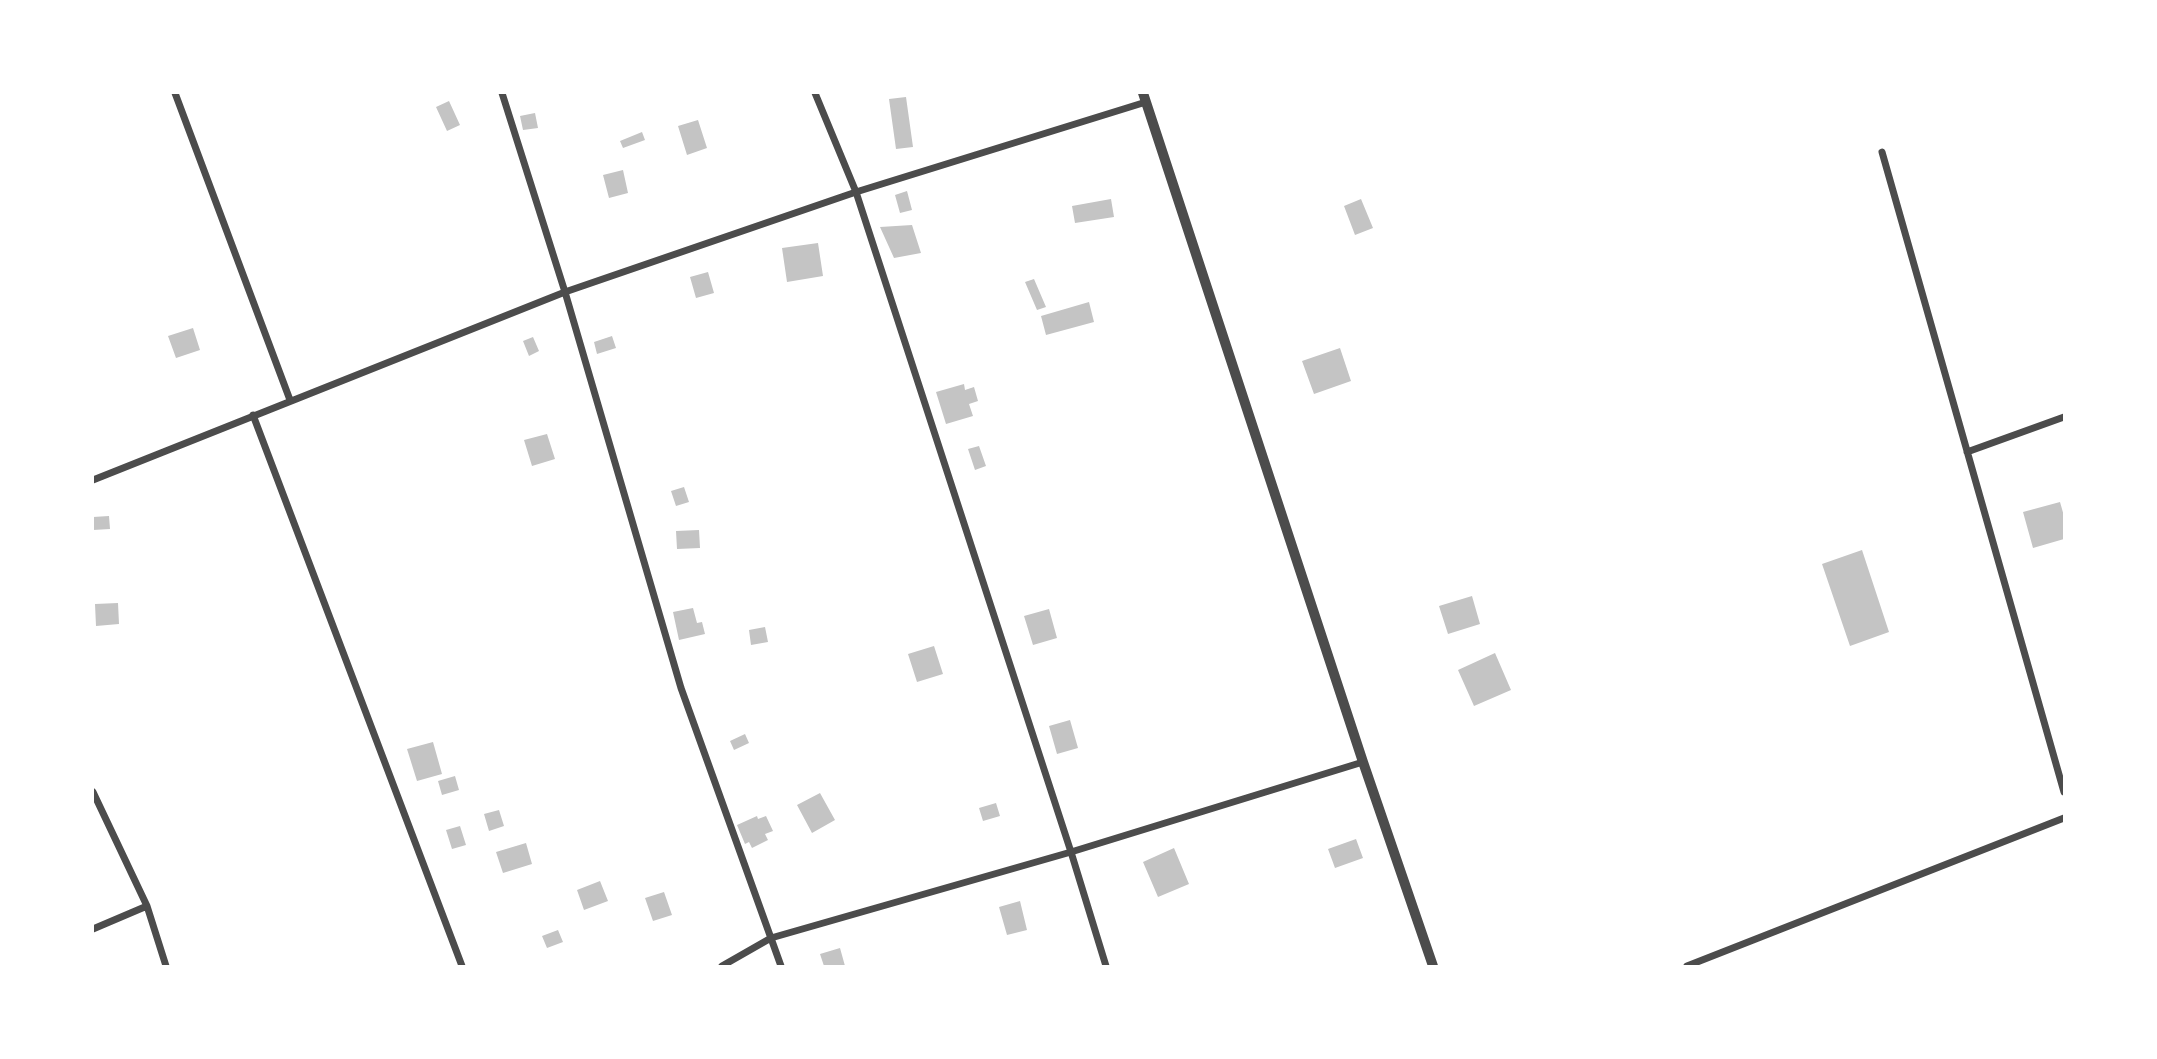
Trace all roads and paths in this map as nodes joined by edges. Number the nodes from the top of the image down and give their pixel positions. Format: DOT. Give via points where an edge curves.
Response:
graph roads {
  1 [pos="175,93"];
  2 [pos="502,93"];
  3 [pos="815,93"];
  4 [pos="1145,97"];
  5 [pos="1882,152"];
  6 [pos="856,192"];
  7 [pos="565,292"];
  8 [pos="290,401"];
  9 [pos="253,415"];
  10 [pos="2064,417"];
  11 [pos="1968,452"];
  12 [pos="93,480"];
  13 [pos="1363,762"];
  14 [pos="93,792"];
  15 [pos="2064,792"];
  16 [pos="2064,818"];
  17 [pos="1071,852"];
  18 [pos="147,906"];
  19 [pos="93,929"];
  20 [pos="771,938"];
  21 [pos="166,966"];
  22 [pos="462,966"];
  23 [pos="722,966"];
  24 [pos="781,966"];
  25 [pos="1106,966"];
  26 [pos="1433,966"];
  27 [pos="1687,966"];
  1 -- 8 [label="street"];
  2 -- 7 [label="street"];
  3 -- 6 [label="street"];
  4 -- 6 [label="street"];
  4 -- 13 [label="street"];
  5 -- 11 [label="street"];
  6 -- 7 [label="street"];
  6 -- 17 [label="street"];
  7 -- 8 [label="street"];
  7 -- 20 [label="street" via="681,688"];
  8 -- 9 [label="street"];
  9 -- 12 [label="street"];
  9 -- 22 [label="street"];
  10 -- 11 [label="street"];
  11 -- 15 [label="street"];
  13 -- 17 [label="street"];
  13 -- 26 [label="street"];
  14 -- 18 [label="street"];
  16 -- 27 [label="street"];
  17 -- 20 [label="street"];
  17 -- 25 [label="street"];
  18 -- 19 [label="street"];
  18 -- 21 [label="street"];
  20 -- 23 [label="street"];
  20 -- 24 [label="street"];
}
